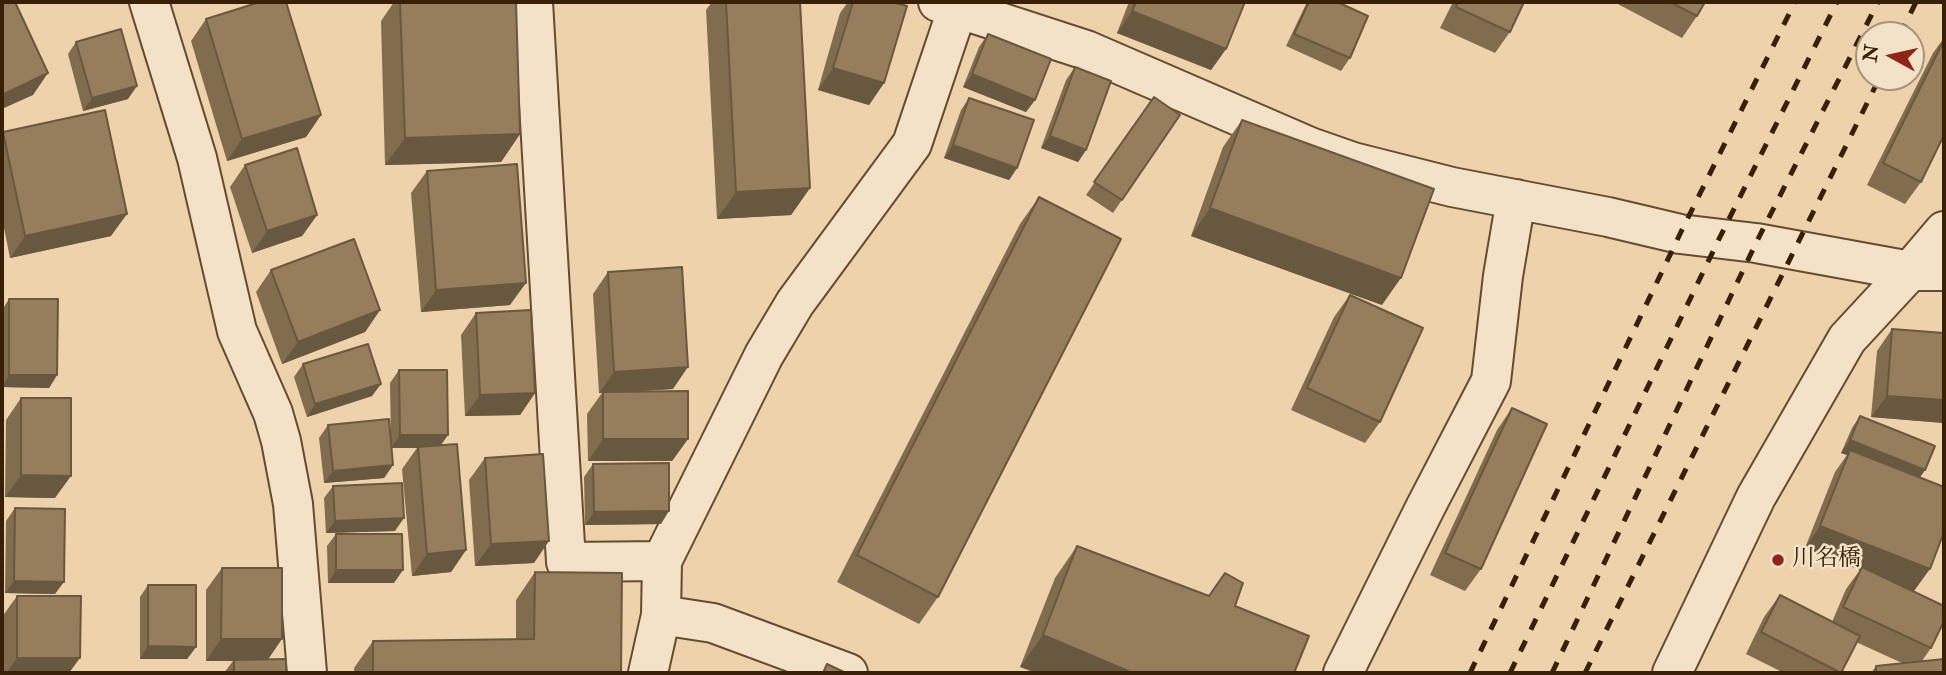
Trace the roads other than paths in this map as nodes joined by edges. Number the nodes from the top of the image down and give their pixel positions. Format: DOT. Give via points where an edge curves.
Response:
graph roads {
  1 [pos="149,2"];
  2 [pos="533,2"];
  3 [pos="948,4"];
  4 [pos="1516,199"];
  5 [pos="1944,231"];
  6 [pos="1927,271"];
  7 [pos="662,561"];
  8 [pos="661,615"];
  9 [pos="307,673"];
  10 [pos="648,673"];
  11 [pos="848,673"];
  12 [pos="1343,673"];
  13 [pos="1671,673"];
  1 -- 9 [label="street" via="197,158 237,331 281,441 293,504"];
  2 -- 7 [label="street" via="566,562"];
  3 -- 4 [label="street" via="1086,50 1353,162"];
  3 -- 7 [label="street" via="912,144 795,303 764,355"];
  4 -- 6 [label="street" via="1680,233"];
  4 -- 12 [label="street" via="1491,381"];
  5 -- 6 [label="street"];
  6 -- 13 [label="street" via="1847,339 1756,497"];
  7 -- 8 [label="street"];
  8 -- 10 [label="street"];
  8 -- 11 [label="street" via="713,623"];
}
